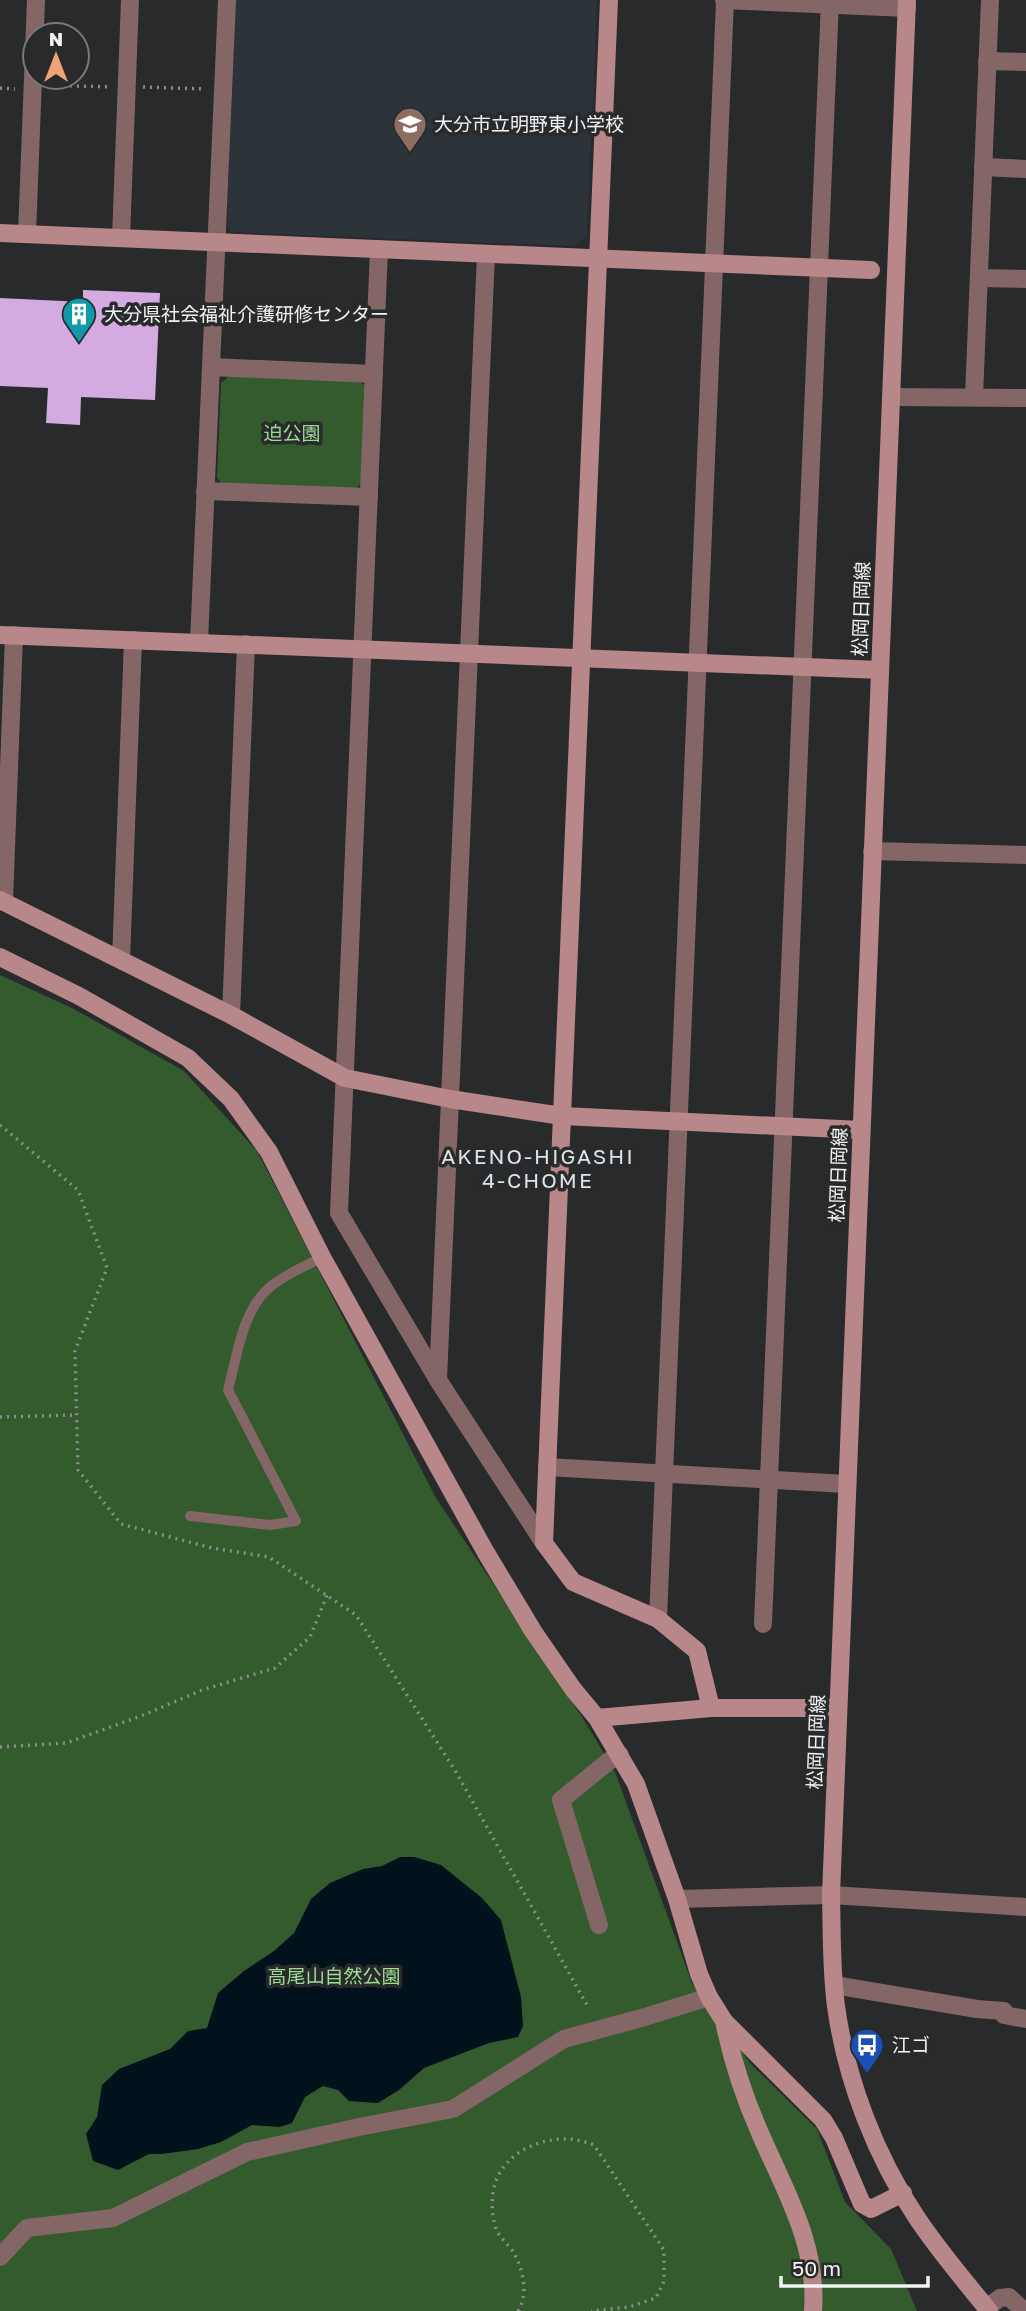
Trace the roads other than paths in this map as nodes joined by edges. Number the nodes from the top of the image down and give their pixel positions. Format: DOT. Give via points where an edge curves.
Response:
graph roads {
  1 [pos="36,0"];
  2 [pos="131,0"];
  3 [pos="227,0"];
  4 [pos="610,0"];
  5 [pos="725,0"];
  6 [pos="990,0"];
  7 [pos="830,2"];
  8 [pos="907,4"];
  9 [pos="987,61"];
  10 [pos="1026,62"];
  11 [pos="983,167"];
  12 [pos="1026,169"];
  13 [pos="0,233"];
  14 [pos="27,234"];
  15 [pos="121,238"];
  16 [pos="216,242"];
  17 [pos="379,249"];
  18 [pos="486,254"];
  19 [pos="598,258"];
  20 [pos="714,263"];
  21 [pos="819,268"];
  22 [pos="871,270"];
  23 [pos="979,278"];
  24 [pos="1026,279"];
  25 [pos="211,367"];
  26 [pos="374,374"];
  27 [pos="891,397"];
  28 [pos="974,397"];
  29 [pos="1026,398"];
  30 [pos="205,491"];
  31 [pos="369,497"];
  32 [pos="7,635"];
  33 [pos="133,640"];
  34 [pos="199,642"];
  35 [pos="246,644"];
  36 [pos="362,649"];
  37 [pos="469,653"];
  38 [pos="581,658"];
  39 [pos="698,662"];
  40 [pos="803,667"];
  41 [pos="880,670"];
  42 [pos="872,851"];
  43 [pos="1026,855"];
  44 [pos="2,901"];
  45 [pos="0,957"];
  46 [pos="121,960"];
  47 [pos="231,1015"];
  48 [pos="345,1078"];
  49 [pos="450,1099"];
  50 [pos="562,1116"];
  51 [pos="678,1123"];
  52 [pos="784,1126"];
  53 [pos="861,1130"];
  54 [pos="322,1257"];
  55 [pos="438,1380"];
  56 [pos="547,1467"];
  57 [pos="664,1474"];
  58 [pos="769,1479"];
  59 [pos="846,1483"];
  60 [pos="190,1516"];
  61 [pos="544,1543"];
  62 [pos="658,1619"];
  63 [pos="763,1624"];
  64 [pos="711,1708"];
  65 [pos="838,1708"];
  66 [pos="597,1718"];
  67 [pos="620,1755"];
  68 [pos="831,1895"];
  69 [pos="677,1899"];
  70 [pos="1026,1908"];
  71 [pos="599,1925"];
  72 [pos="834,1985"];
  73 [pos="709,1997"];
  74 [pos="1026,2019"];
  75 [pos="724,2021"];
  76 [pos="902,2193"];
  77 [pos="0,2257"];
  78 [pos="988,2309"];
  79 [pos="813,2311"];
  80 [pos="1024,2311"];
  1 -- 14 [label="street"];
  2 -- 15 [label="street"];
  3 -- 16 [label="street"];
  4 -- 19 [label="street"];
  5 -- 7 [label="street"];
  5 -- 20 [label="street"];
  6 -- 9 [label="street"];
  7 -- 8 [label="street"];
  7 -- 21 [label="street"];
  8 -- 27 [label="street, 松岡日岡線"];
  9 -- 10 [label="street"];
  9 -- 11 [label="street"];
  11 -- 12 [label="street"];
  11 -- 23 [label="street"];
  13 -- 14 [label="street"];
  14 -- 15 [label="street"];
  15 -- 16 [label="street"];
  16 -- 17 [label="street"];
  16 -- 25 [label="street"];
  17 -- 18 [label="street"];
  17 -- 26 [label="street"];
  18 -- 19 [label="street"];
  18 -- 37 [label="street"];
  19 -- 20 [label="street"];
  19 -- 38 [label="street"];
  20 -- 21 [label="street"];
  20 -- 39 [label="street"];
  21 -- 22 [label="street"];
  21 -- 40 [label="street"];
  23 -- 24 [label="street"];
  23 -- 28 [label="street"];
  25 -- 26 [label="street"];
  25 -- 30 [label="street"];
  26 -- 31 [label="street"];
  27 -- 28 [label="street"];
  27 -- 41 [label="street, 松岡日岡線"];
  28 -- 29 [label="street"];
  30 -- 31 [label="street"];
  30 -- 34 [label="street"];
  31 -- 36 [label="street"];
  32 -- 33 [label="street"];
  32 -- 44 [label="street"];
  33 -- 34 [label="street"];
  33 -- 46 [label="street"];
  34 -- 35 [label="street"];
  35 -- 36 [label="street"];
  35 -- 47 [label="street"];
  36 -- 37 [label="street"];
  36 -- 48 [label="street"];
  37 -- 38 [label="street"];
  37 -- 49 [label="street"];
  38 -- 39 [label="street"];
  38 -- 50 [label="street"];
  39 -- 40 [label="street"];
  39 -- 51 [label="street"];
  40 -- 41 [label="street"];
  40 -- 52 [label="street"];
  41 -- 42 [label="street, 松岡日岡線"];
  42 -- 43 [label="street"];
  42 -- 53 [label="street, 松岡日岡線"];
  44 -- 46 [label="street"];
  45 -- 54 [label="street" via="188,1058 231,1099 269,1152"];
  46 -- 47 [label="street"];
  47 -- 48 [label="street"];
  48 -- 49 [label="street"];
  48 -- 55 [label="street" via="339,1213"];
  49 -- 50 [label="street"];
  49 -- 55 [label="street"];
  50 -- 51 [label="street"];
  50 -- 56 [label="street"];
  51 -- 52 [label="street"];
  51 -- 57 [label="street"];
  52 -- 53 [label="street"];
  52 -- 58 [label="street"];
  53 -- 59 [label="street, 松岡日岡線"];
  54 -- 60 [label="lane" via="270,1286 260,1297 249,1314 228,1390 296,1521 270,1525"];
  54 -- 66 [label="street" via="527,1621"];
  55 -- 61 [label="street"];
  56 -- 57 [label="street"];
  56 -- 61 [label="street"];
  57 -- 58 [label="street"];
  57 -- 62 [label="street"];
  58 -- 59 [label="street"];
  58 -- 63 [label="street"];
  59 -- 65 [label="street, 松岡日岡線"];
  61 -- 62 [label="street" via="573,1582"];
  62 -- 64 [label="street" via="696,1651"];
  64 -- 65 [label="street"];
  64 -- 66 [label="street"];
  65 -- 68 [label="street, 松岡日岡線"];
  66 -- 67 [label="street"];
  67 -- 69 [label="street" via="636,1784"];
  67 -- 71 [label="street" via="561,1800"];
  68 -- 69 [label="street"];
  68 -- 70 [label="street"];
  68 -- 72 [label="street, 松岡日岡線"];
  69 -- 73 [label="street"];
  72 -- 74 [label="street" via="1004,2011 1004,2015"];
  72 -- 76 [label="street, 松岡日岡線" via="853,2081 877,2145"];
  73 -- 75 [label="street"];
  73 -- 77 [label="street" via="564,2039 453,2109 247,2152 113,2218 27,2228"];
  75 -- 76 [label="street" via="823,2120 862,2204 871,2209"];
  75 -- 79 [label="street" via="742,2089 808,2246"];
  76 -- 78 [label="street, 松岡日岡線" via="936,2245"];
  78 -- 80 [label="street" via="1000,2298 1009,2297"];
}
